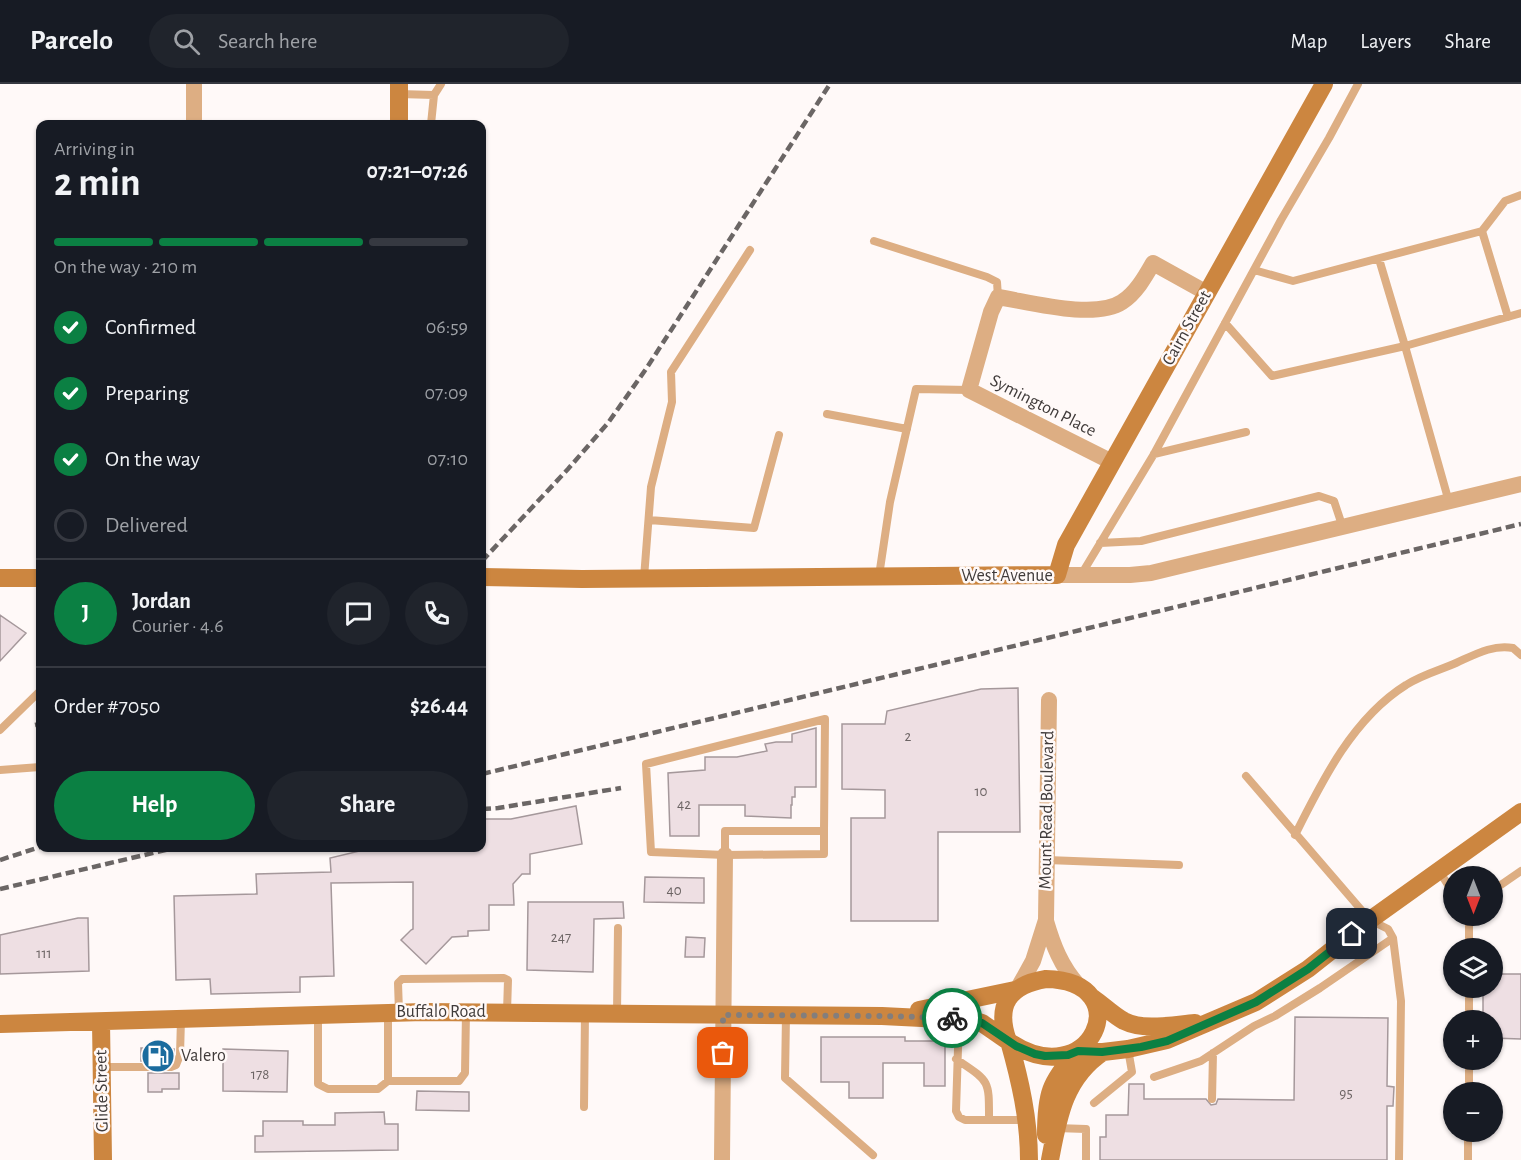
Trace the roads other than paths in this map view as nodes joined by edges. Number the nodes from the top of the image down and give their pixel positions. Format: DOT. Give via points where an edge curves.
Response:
graph roads {
  1 [pos="194,84"];
  2 [pos="441,84"];
  3 [pos="1324,84"];
  4 [pos="1358,84"];
  5 [pos="399,89"];
  6 [pos="434,95"];
  7 [pos="194,120"];
  8 [pos="399,120"];
  9 [pos="431,120"];
  10 [pos="1521,195"];
  11 [pos="1482,231"];
  12 [pos="874,241"];
  13 [pos="750,250"];
  14 [pos="1379,259"];
  15 [pos="1254,270"];
  16 [pos="1207,293"];
  17 [pos="998,297"];
  18 [pos="1521,313"];
  19 [pos="1508,317"];
  20 [pos="1225,323"];
  21 [pos="1405,346"];
  22 [pos="969,390"];
  23 [pos="827,414"];
  24 [pos="907,429"];
  25 [pos="1246,432"];
  26 [pos="780,435"];
  27 [pos="1154,453"];
  28 [pos="1112,462"];
  29 [pos="1521,484"];
  30 [pos="1449,502"];
  31 [pos="649,520"];
  32 [pos="1343,528"];
  33 [pos="1100,543"];
  34 [pos="1057,575"];
  35 [pos="1081,576"];
  36 [pos="486,577"];
  37 [pos="879,577"];
  38 [pos="0,578"];
  39 [pos="36,578"];
  40 [pos="644,579"];
  41 [pos="1521,655"];
  42 [pos="36,695"];
  43 [pos="1049,700"];
  44 [pos="0,730"];
  45 [pos="36,767"];
  46 [pos="0,770"];
  47 [pos="1246,776"];
  48 [pos="1521,812"];
  49 [pos="824,831"];
  50 [pos="1295,835"];
  51 [pos="725,855"];
  52 [pos="1047,860"];
  53 [pos="1179,865"];
  54 [pos="1438,871"];
  55 [pos="1521,871"];
  56 [pos="1443,878"];
  57 [pos="1503,883"];
  58 [pos="1046,920"];
  59 [pos="1370,920"];
  60 [pos="618,928"];
  61 [pos="1393,938"];
  62 [pos="1016,989"];
  63 [pos="1084,991"];
  64 [pos="394,1012"];
  65 [pos="466,1012"];
  66 [pos="507,1012"];
  67 [pos="585,1013"];
  68 [pos="617,1014"];
  69 [pos="318,1015"];
  70 [pos="723,1015"];
  71 [pos="786,1015"];
  72 [pos="882,1016"];
  73 [pos="959,1017"];
  74 [pos="181,1019"];
  75 [pos="101,1022"];
  76 [pos="1208,1022"];
  77 [pos="0,1024"];
  78 [pos="1008,1041"];
  79 [pos="1128,1049"];
  80 [pos="1078,1052"];
  81 [pos="1102,1052"];
  82 [pos="1213,1053"];
  83 [pos="956,1059"];
  84 [pos="102,1067"];
  85 [pos="1154,1077"];
  86 [pos="388,1081"];
  87 [pos="1212,1099"];
  88 [pos="956,1100"];
  89 [pos="967,1100"];
  90 [pos="1094,1103"];
  91 [pos="584,1107"];
  92 [pos="989,1120"];
  93 [pos="1027,1120"];
  94 [pos="1056,1128"];
  95 [pos="1468,1142"];
  96 [pos="873,1155"];
  97 [pos="103,1160"];
  98 [pos="722,1160"];
  99 [pos="1029,1160"];
  100 [pos="1050,1160"];
  101 [pos="1086,1160"];
  102 [pos="1399,1160"];
  103 [pos="1468,1160"];
  1 -- 7 [label="street"];
  2 -- 6 [label="lane"];
  3 -- 16 [label="main road, Cairn Street"];
  4 -- 15 [label="lane"];
  5 -- 6 [label="lane"];
  5 -- 8 [label="main road"];
  6 -- 9 [label="lane"];
  10 -- 11 [label="lane" via="1505,201"];
  11 -- 14 [label="lane"];
  11 -- 19 [label="lane"];
  12 -- 17 [label="lane" via="987,277 998,282"];
  13 -- 31 [label="lane" via="671,372 672,402 651,488"];
  14 -- 15 [label="lane" via="1293,281"];
  14 -- 21 [label="lane"];
  15 -- 20 [label="lane"];
  16 -- 17 [label="street" via="1154,263 1130,296 1100,310"];
  16 -- 28 [label="main road, Cairn Street"];
  17 -- 22 [label="street, Symington Place"];
  18 -- 19 [label="lane"];
  19 -- 21 [label="lane"];
  20 -- 21 [label="lane" via="1272,376"];
  20 -- 27 [label="lane"];
  21 -- 30 [label="lane"];
  22 -- 24 [label="lane" via="916,389"];
  22 -- 28 [label="street, Symington Place"];
  23 -- 24 [label="lane"];
  24 -- 37 [label="lane" via="890,502"];
  25 -- 27 [label="lane"];
  26 -- 31 [label="lane" via="754,528"];
  27 -- 33 [label="lane"];
  28 -- 34 [label="main road, Cairn Street" via="1066,545"];
  29 -- 30 [label="street, West Avenue"];
  30 -- 32 [label="street, West Avenue"];
  31 -- 40 [label="lane"];
  32 -- 33 [label="lane" via="1334,501 1319,496 1141,541"];
  32 -- 35 [label="street, West Avenue" via="1151,573"];
  33 -- 35 [label="lane"];
  34 -- 35 [label="street, West Avenue"];
  34 -- 37 [label="main road, West Avenue"];
  36 -- 40 [label="main road, West Avenue"];
  37 -- 40 [label="main road, West Avenue"];
  38 -- 39 [label="main road"];
  41 -- 50 [label="lane" via="1513,648 1496,647 1394,693 1372,713 1337,759"];
  42 -- 44 [label="lane"];
  43 -- 52 [label="street, Mount Read Boulevard"];
  45 -- 46 [label="lane"];
  47 -- 50 [label="lane"];
  48 -- 54 [label="main road"];
  49 -- 51 [label="lane" via="824,854"];
  49 -- 51 [label="lane" via="725,831"];
  49 -- 51 [label="lane" via="825,719 646,764 651,852"];
  50 -- 59 [label="lane"];
  51 -- 70 [label="street"];
  52 -- 53 [label="lane"];
  52 -- 58 [label="street, Mount Read Boulevard"];
  54 -- 56 [label="lane"];
  54 -- 59 [label="main road"];
  55 -- 57 [label="lane"];
  58 -- 62 [label="street" via="1033,962"];
  58 -- 63 [label="street" via="1059,958"];
  59 -- 61 [label="lane" via="1388,929"];
  59 -- 76 [label="main road" via="1277,990"];
  60 -- 68 [label="lane"];
  61 -- 82 [label="lane"];
  61 -- 102 [label="lane" via="1401,1001"];
  62 -- 63 [label="main road" via="1027,983 1056,979"];
  62 -- 72 [label="main road, Buffalo Road"];
  62 -- 78 [label="main road" via="1003,1013"];
  63 -- 76 [label="main road" via="1121,1020 1141,1026"];
  63 -- 80 [label="main road" via="1097,1006 1098,1014 1096,1030"];
  64 -- 65 [label="main road, Buffalo Road"];
  64 -- 66 [label="lane" via="402,979 504,978 508,980"];
  64 -- 69 [label="main road, Buffalo Road"];
  64 -- 86 [label="lane"];
  65 -- 66 [label="main road, Buffalo Road"];
  65 -- 86 [label="lane" via="465,1073 459,1081"];
  66 -- 67 [label="main road, Buffalo Road"];
  67 -- 68 [label="main road, Buffalo Road"];
  67 -- 91 [label="lane"];
  68 -- 70 [label="main road, Buffalo Road"];
  69 -- 74 [label="main road, Buffalo Road"];
  69 -- 86 [label="lane" via="318,1084 328,1089 378,1089"];
  70 -- 71 [label="main road, Buffalo Road"];
  70 -- 98 [label="street"];
  71 -- 72 [label="main road, Buffalo Road"];
  71 -- 96 [label="lane" via="785,1078"];
  72 -- 73 [label="main road, Buffalo Road"];
  73 -- 78 [label="main road, Buffalo Road" via="982,1023"];
  73 -- 83 [label="lane"];
  74 -- 75 [label="main road, Buffalo Road"];
  74 -- 84 [label="lane" via="176,1065"];
  75 -- 77 [label="main road, Buffalo Road"];
  75 -- 84 [label="main road, Glide Street"];
  76 -- 79 [label="main road" via="1167,1041"];
  78 -- 80 [label="main road" via="1045,1056"];
  78 -- 93 [label="main road"];
  79 -- 81 [label="main road"];
  79 -- 90 [label="lane" via="1132,1072"];
  80 -- 81 [label="main road"];
  80 -- 100 [label="main road" via="1054,1081 1047,1101"];
  81 -- 94 [label="main road" via="1071,1085"];
  82 -- 85 [label="lane"];
  82 -- 87 [label="lane"];
  83 -- 88 [label="lane"];
  83 -- 92 [label="lane" via="984,1078 989,1090"];
  84 -- 97 [label="main road, Glide Street"];
  88 -- 89 [label="lane"];
  88 -- 92 [label="lane" via="959,1117"];
  92 -- 93 [label="lane"];
  93 -- 99 [label="main road"];
  94 -- 100 [label="main road"];
  94 -- 101 [label="lane" via="1086,1129"];
  95 -- 103 [label="lane"];
}
